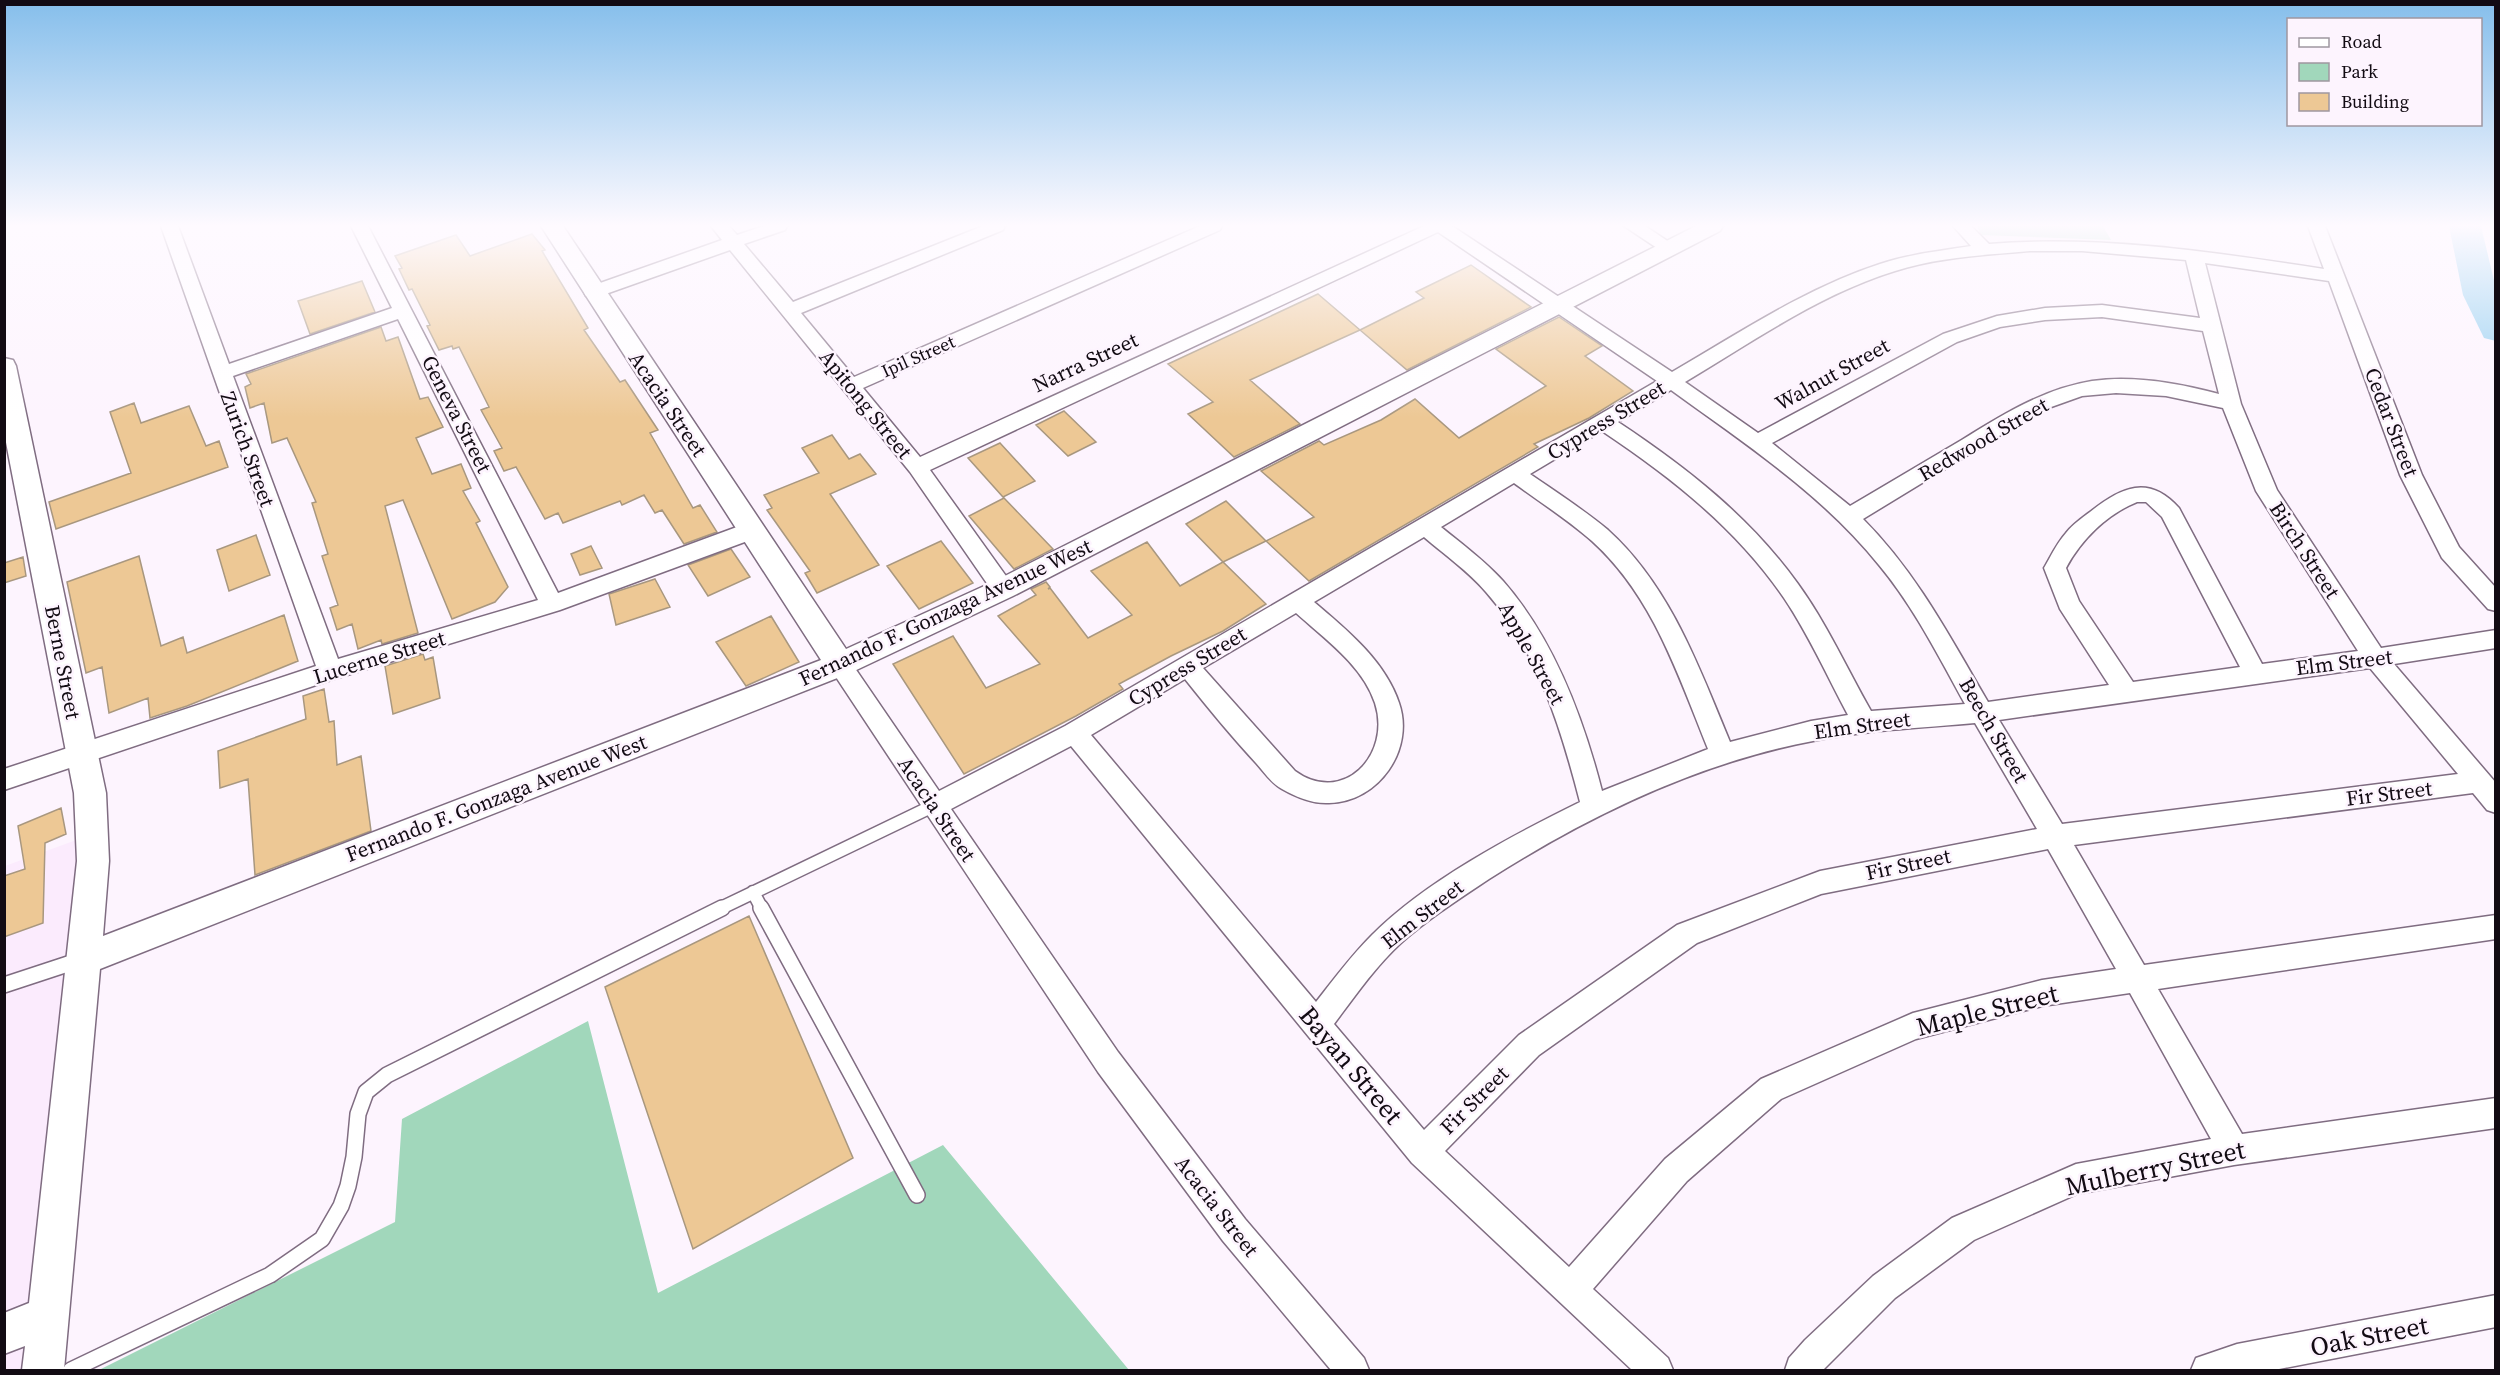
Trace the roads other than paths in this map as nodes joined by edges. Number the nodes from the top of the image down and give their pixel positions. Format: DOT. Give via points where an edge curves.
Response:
graph roads {
  1 [pos="192,290"];
  2 [pos="394,290"];
  3 [pos="598,290"];
  4 [pos="772,290"];
  5 [pos="837,290"];
  6 [pos="1067,290"];
  7 [pos="1298,290"];
  8 [pos="1538,290"];
  9 [pos="1589,290"];
  10 [pos="1834,290"];
  11 [pos="2203,290"];
  12 [pos="2342,290"];
  13 [pos="593,292"];
  14 [pos="1561,305"];
  15 [pos="404,310"];
  16 [pos="788,310"];
  17 [pos="2212,326"];
  18 [pos="221,373"];
  19 [pos="1670,380"];
  20 [pos="6,381"];
  21 [pos="852,385"];
  22 [pos="2232,404"];
  23 [pos="1605,423"];
  24 [pos="1757,442"];
  25 [pos="917,467"];
  26 [pos="1516,474"];
  27 [pos="1849,517"];
  28 [pos="1426,527"];
  29 [pos="753,530"];
  30 [pos="1004,589"];
  31 [pos="1298,601"];
  32 [pos="2496,603"];
  33 [pos="552,604"];
  34 [pos="2496,639"];
  35 [pos="2376,659"];
  36 [pos="840,665"];
  37 [pos="1187,665"];
  38 [pos="330,671"];
  39 [pos="2255,673"];
  40 [pos="2126,691"];
  41 [pos="1982,712"];
  42 [pos="1864,722"];
  43 [pos="1074,733"];
  44 [pos="81,753"];
  45 [pos="1724,754"];
  46 [pos="4,780"];
  47 [pos="2478,782"];
  48 [pos="2496,802"];
  49 [pos="935,805"];
  50 [pos="1594,807"];
  51 [pos="2056,836"];
  52 [pos="753,892"];
  53 [pos="2496,927"];
  54 [pos="82,960"];
  55 [pos="2136,979"];
  56 [pos="4,985"];
  57 [pos="1317,1024"];
  58 [pos="2496,1113"];
  59 [pos="2234,1150"];
  60 [pos="1423,1152"];
  61 [pos="917,1195"];
  62 [pos="1570,1290"];
  63 [pos="2496,1311"];
  64 [pos="46,1317"];
  65 [pos="4,1334"];
  66 [pos="42,1371"];
  67 [pos="71,1371"];
  68 [pos="1352,1371"];
  69 [pos="1656,1371"];
  70 [pos="1801,1371"];
  71 [pos="2208,1371"];
  1 -- 18 [label="street, Zurich Street"];
  2 -- 15 [label="street, Geneva Street"];
  3 -- 13 [label="street"];
  4 -- 16 [label="street, Apitong Street"];
  5 -- 16 [label="street"];
  6 -- 21 [label="street, Ipil Street"];
  7 -- 25 [label="street, Narra Street"];
  8 -- 14 [label="street, Beech Street"];
  9 -- 14 [label="street, Fernando F. Gonzaga Avenue West"];
  10 -- 19 [label="street, Cypress Street"];
  11 -- 17 [label="street, Birch Street"];
  12 -- 32 [label="street, Cedar Street" via="2411,475 2450,552"];
  13 -- 29 [label="street, Acacia Street"];
  14 -- 19 [label="street, Beech Street"];
  14 -- 30 [label="street, Fernando F. Gonzaga Avenue West"];
  15 -- 18 [label="street"];
  15 -- 33 [label="street, Geneva Street"];
  16 -- 21 [label="street, Apitong Street"];
  17 -- 22 [label="street, Birch Street"];
  17 -- 24 [label="street, Walnut Street" via="2102,310 1997,322 1940,343"];
  18 -- 38 [label="street, Zurich Street"];
  19 -- 23 [label="street, Cypress Street"];
  19 -- 24 [label="street, Beech Street"];
  20 -- 44 [label="street, Berne Street"];
  21 -- 25 [label="street, Apitong Street"];
  22 -- 27 [label="street, Redwood Street" via="2155,388 2098,387 2064,395 2033,406"];
  22 -- 35 [label="street, Birch Street" via="2267,491"];
  23 -- 26 [label="street, Cypress Street"];
  23 -- 42 [label="street" via="1694,486 1764,554 1792,592"];
  24 -- 27 [label="street, Beech Street"];
  25 -- 30 [label="street, Apitong Street"];
  26 -- 28 [label="street, Cypress Street"];
  26 -- 45 [label="street" via="1600,536 1642,582 1677,642"];
  27 -- 41 [label="street, Beech Street" via="1906,586 1947,647"];
  28 -- 31 [label="street, Cypress Street"];
  28 -- 50 [label="street, Apple Street" via="1495,587 1518,619 1541,659 1577,742"];
  29 -- 33 [label="street, Lucerne Street"];
  29 -- 36 [label="street, Acacia Street"];
  30 -- 36 [label="street, Fernando F. Gonzaga Avenue West"];
  31 -- 37 [label="street, Cypress Street"];
  31 -- 37 [label="street" via="1345,643 1388,703 1393,741 1380,766 1349,791 1322,794 1289,781"];
  33 -- 38 [label="street, Lucerne Street"];
  34 -- 35 [label="street, Elm Street"];
  35 -- 39 [label="street, Elm Street"];
  35 -- 47 [label="street, Birch Street"];
  36 -- 49 [label="street, Acacia Street"];
  36 -- 54 [label="street, Fernando F. Gonzaga Avenue West"];
  37 -- 43 [label="street, Cypress Street"];
  38 -- 44 [label="street, Lucerne Street"];
  39 -- 40 [label="street, Elm Street"];
  39 -- 40 [label="street" via="2171,513 2162,500 2151,494 2133,494 2073,538 2055,568 2068,603"];
  40 -- 41 [label="street, Elm Street"];
  41 -- 42 [label="street, Elm Street"];
  41 -- 51 [label="street, Beech Street"];
  42 -- 45 [label="street, Elm Street"];
  43 -- 49 [label="street, Cypress Street"];
  43 -- 57 [label="street, Bayan Street"];
  44 -- 46 [label="street, Lucerne Street"];
  44 -- 54 [label="street, Berne Street" via="93,826"];
  45 -- 50 [label="street, Elm Street" via="1686,766"];
  47 -- 48 [label="street, Birch Street"];
  47 -- 51 [label="street, Fir Street"];
  49 -- 52 [label="lane"];
  49 -- 68 [label="street, Acacia Street" via="1108,1062 1234,1230"];
  50 -- 57 [label="street, Elm Street" via="1500,857 1414,916 1373,952"];
  51 -- 55 [label="street, Beech Street"];
  51 -- 60 [label="street, Fir Street" via="1820,883 1687,934 1529,1045"];
  52 -- 61 [label="lane"];
  52 -- 67 [label="lane" via="387,1075 366,1092 358,1114 348,1186 322,1239 270,1275"];
  53 -- 55 [label="street, Maple Street"];
  54 -- 56 [label="lane"];
  54 -- 64 [label="street, Berne Street"];
  55 -- 59 [label="street, Beech Street"];
  55 -- 62 [label="street, Maple Street" via="2042,993 1913,1026 1771,1089 1676,1170"];
  57 -- 60 [label="street, Bayan Street"];
  58 -- 59 [label="street, Mulberry Street"];
  59 -- 70 [label="street, Mulberry Street" via="2076,1179 1963,1229 1884,1287"];
  60 -- 62 [label="street, Bayan Street"];
  62 -- 69 [label="street, Bayan Street"];
  63 -- 71 [label="street, Oak Street" via="2237,1361"];
  64 -- 65 [label="street"];
  64 -- 66 [label="street, Berne Street"];
}
